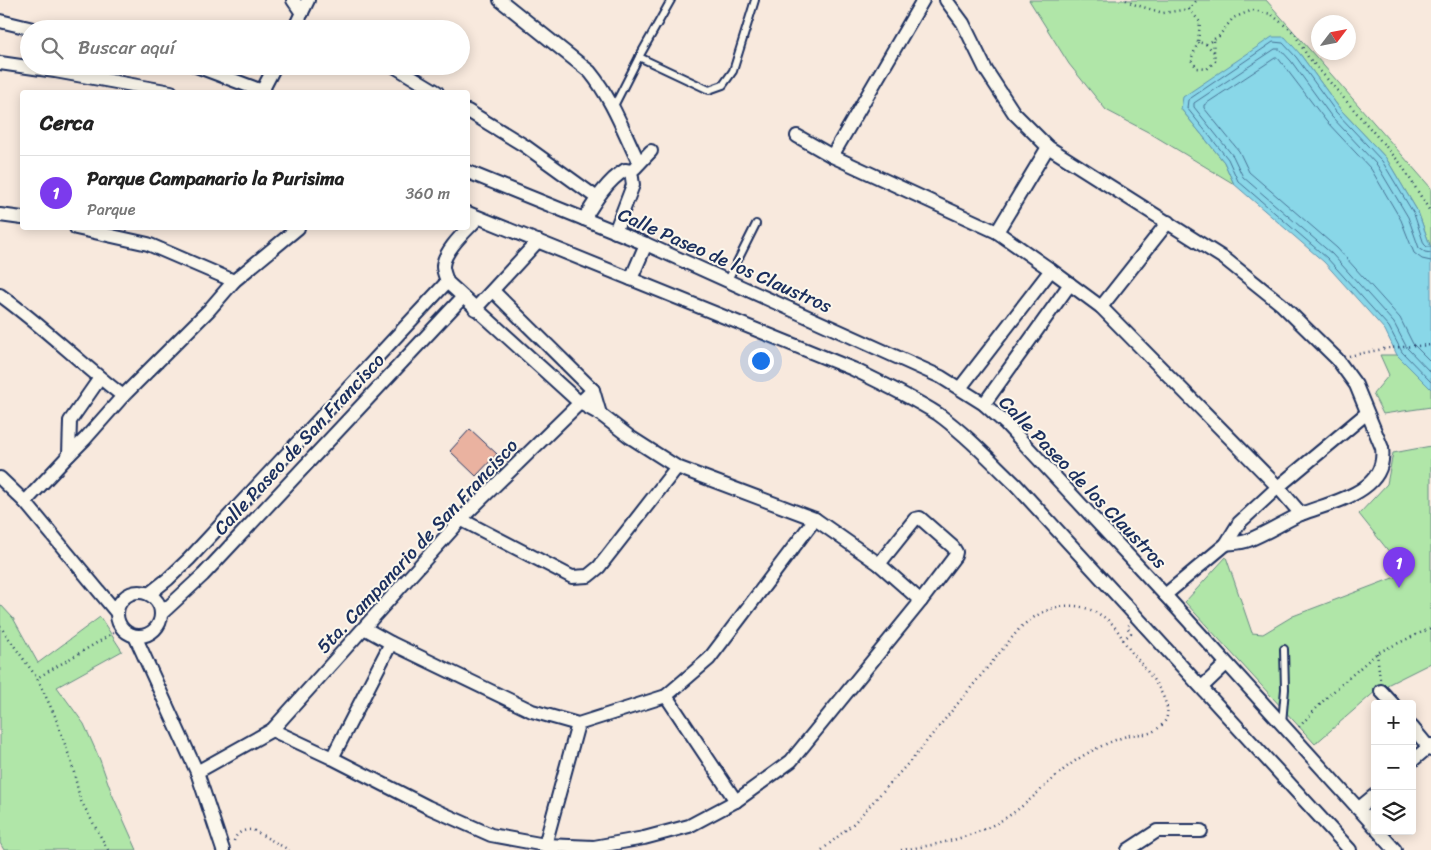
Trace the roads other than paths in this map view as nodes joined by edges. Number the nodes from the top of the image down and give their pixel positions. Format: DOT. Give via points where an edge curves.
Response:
graph roads {
  1 [pos="293,0"];
  2 [pos="308,0"];
  3 [pos="500,0"];
  4 [pos="671,0"];
  5 [pos="755,0"];
  6 [pos="924,0"];
  7 [pos="946,0"];
  8 [pos="302,13"];
  9 [pos="298,20"];
  10 [pos="0,21"];
  11 [pos="20,26"];
  12 [pos="639,57"];
  13 [pos="0,63"];
  14 [pos="20,65"];
  15 [pos="90,75"];
  16 [pos="219,75"];
  17 [pos="271,75"];
  18 [pos="409,75"];
  19 [pos="161,90"];
  20 [pos="258,90"];
  21 [pos="264,90"];
  22 [pos="434,90"];
  23 [pos="614,108"];
  24 [pos="470,112"];
  25 [pos="797,136"];
  26 [pos="1048,147"];
  27 [pos="651,151"];
  28 [pos="832,156"];
  29 [pos="635,167"];
  30 [pos="470,173"];
  31 [pos="597,198"];
  32 [pos="0,214"];
  33 [pos="473,215"];
  34 [pos="20,218"];
  35 [pos="584,219"];
  36 [pos="1168,222"];
  37 [pos="756,224"];
  38 [pos="85,230"];
  39 [pos="296,230"];
  40 [pos="463,230"];
  41 [pos="614,232"];
  42 [pos="997,232"];
  43 [pos="538,241"];
  44 [pos="646,244"];
  45 [pos="1051,270"];
  46 [pos="631,279"];
  47 [pos="728,280"];
  48 [pos="234,281"];
  49 [pos="447,282"];
  50 [pos="1070,284"];
  51 [pos="493,291"];
  52 [pos="0,295"];
  53 [pos="462,297"];
  54 [pos="1101,307"];
  55 [pos="475,309"];
  56 [pos="100,378"];
  57 [pos="960,388"];
  58 [pos="593,390"];
  59 [pos="123,396"];
  60 [pos="580,404"];
  61 [pos="984,404"];
  62 [pos="1367,413"];
  63 [pos="600,414"];
  64 [pos="303,435"];
  65 [pos="318,451"];
  66 [pos="69,455"];
  67 [pos="677,467"];
  68 [pos="0,478"];
  69 [pos="1278,487"];
  70 [pos="25,502"];
  71 [pos="1301,514"];
  72 [pos="815,519"];
  73 [pos="462,520"];
  74 [pos="1226,544"];
  75 [pos="879,564"];
  76 [pos="148,594"];
  77 [pos="1165,595"];
  78 [pos="921,601"];
  79 [pos="117,613"];
  80 [pos="161,614"];
  81 [pos="364,628"];
  82 [pos="135,636"];
  83 [pos="392,643"];
  84 [pos="1284,649"];
  85 [pos="1226,664"];
  86 [pos="1202,687"];
  87 [pos="1381,691"];
  88 [pos="666,696"];
  89 [pos="1389,700"];
  90 [pos="578,724"];
  91 [pos="1282,725"];
  92 [pos="272,730"];
  93 [pos="1416,731"];
  94 [pos="1430,747"];
  95 [pos="1416,757"];
  96 [pos="332,758"];
  97 [pos="197,772"];
  98 [pos="1371,798"];
  99 [pos="736,802"];
  100 [pos="1358,809"];
  101 [pos="1371,823"];
  102 [pos="1202,831"];
  103 [pos="1382,835"];
  104 [pos="545,845"];
  105 [pos="228,847"];
  106 [pos="1128,850"];
  107 [pos="1350,850"];
  108 [pos="1395,850"];
  1 -- 8 [label="street"];
  2 -- 8 [label="street"];
  3 -- 23 [label="street" via="590,72"];
  4 -- 12 [label="lane"];
  5 -- 12 [label="lane" via="733,71 723,85 709,90"];
  6 -- 28 [label="street"];
  7 -- 26 [label="street" via="963,23 986,70 1014,113"];
  8 -- 9 [label="street"];
  10 -- 11 [label="street"];
  12 -- 23 [label="lane"];
  13 -- 14 [label="street"];
  15 -- 19 [label="street"];
  16 -- 20 [label="street"];
  17 -- 21 [label="street"];
  18 -- 22 [label="street"];
  23 -- 29 [label="street"];
  24 -- 31 [label="street" via="525,146"];
  25 -- 28 [label="street"];
  26 -- 36 [label="street"];
  26 -- 42 [label="street"];
  27 -- 29 [label="street"];
  28 -- 42 [label="street"];
  29 -- 31 [label="street" via="616,175"];
  29 -- 41 [label="street" via="633,185"];
  30 -- 35 [label="street, Calle Paseo de los Claustros"];
  31 -- 35 [label="street"];
  32 -- 34 [label="street"];
  33 -- 43 [label="street"];
  35 -- 41 [label="street, Calle Paseo de los Claustros"];
  36 -- 54 [label="street"];
  36 -- 62 [label="street" via="1226,259 1281,304 1337,359 1356,385"];
  37 -- 47 [label="lane"];
  38 -- 48 [label="street" via="148,244"];
  39 -- 48 [label="street"];
  40 -- 49 [label="street" via="444,261"];
  41 -- 44 [label="street, Calle Paseo de los Claustros"];
  42 -- 45 [label="street"];
  43 -- 46 [label="street"];
  43 -- 51 [label="street"];
  44 -- 46 [label="street"];
  44 -- 47 [label="street, Calle Paseo de los Claustros"];
  45 -- 50 [label="street"];
  45 -- 57 [label="street"];
  46 -- 86 [label="street" via="853,369 938,415 978,447 1015,484"];
  47 -- 57 [label="street, Calle Paseo de los Claustros" via="941,376"];
  48 -- 59 [label="street"];
  49 -- 53 [label="street"];
  49 -- 64 [label="street, Calle Paseo de San Francisco"];
  50 -- 54 [label="street"];
  50 -- 61 [label="street"];
  51 -- 55 [label="street"];
  51 -- 58 [label="street"];
  52 -- 56 [label="street"];
  53 -- 55 [label="street"];
  53 -- 65 [label="street, Calle Paseo de San Francisco"];
  54 -- 69 [label="street"];
  55 -- 60 [label="street"];
  56 -- 59 [label="street"];
  56 -- 66 [label="street" via="70,421"];
  57 -- 61 [label="street, Calle Paseo de los Claustros"];
  58 -- 60 [label="street, 5ta. Campanario de San Francisco"];
  58 -- 63 [label="street"];
  59 -- 66 [label="street"];
  60 -- 63 [label="street"];
  60 -- 73 [label="street, 5ta. Campanario de San Francisco"];
  61 -- 77 [label="street, Calle Paseo de los Claustros"];
  62 -- 69 [label="street"];
  62 -- 71 [label="street" via="1382,448 1378,473 1349,498"];
  63 -- 67 [label="street"];
  64 -- 65 [label="street"];
  64 -- 76 [label="street, Calle Paseo de San Francisco" via="189,558"];
  65 -- 80 [label="street, Calle Paseo de San Francisco" via="203,575"];
  66 -- 70 [label="street"];
  67 -- 72 [label="street"];
  67 -- 73 [label="street" via="600,567 588,576 572,577"];
  68 -- 70 [label="street"];
  69 -- 71 [label="street"];
  69 -- 74 [label="street" via="1240,524"];
  70 -- 79 [label="street"];
  71 -- 74 [label="street" via="1248,541"];
  72 -- 75 [label="street"];
  72 -- 88 [label="street" via="710,659"];
  73 -- 81 [label="street, 5ta. Campanario de San Francisco"];
  74 -- 77 [label="street"];
  75 -- 78 [label="street"];
  75 -- 78 [label="street" via="914,520 920,518 954,547 955,556"];
  76 -- 79 [label="street" via="132,593 124,598"];
  76 -- 80 [label="street" via="160,606"];
  77 -- 85 [label="street, Calle Paseo de los Claustros"];
  78 -- 99 [label="street" via="791,761"];
  79 -- 82 [label="street" via="122,628"];
  80 -- 82 [label="street" via="156,629 150,634"];
  81 -- 83 [label="street"];
  81 -- 92 [label="street, 5ta. Campanario de San Francisco"];
  82 -- 97 [label="street"];
  83 -- 90 [label="street" via="532,711"];
  83 -- 96 [label="street"];
  84 -- 91 [label="lane"];
  85 -- 86 [label="street"];
  85 -- 91 [label="street, Calle Paseo de los Claustros"];
  86 -- 107 [label="street"];
  87 -- 89 [label="street"];
  88 -- 90 [label="street"];
  88 -- 99 [label="street"];
  90 -- 104 [label="street"];
  91 -- 100 [label="street, Calle Paseo de los Claustros"];
  92 -- 96 [label="street"];
  92 -- 97 [label="street, 5ta. Campanario de San Francisco"];
  93 -- 94 [label="street"];
  94 -- 95 [label="street"];
  96 -- 104 [label="street" via="491,835"];
  97 -- 105 [label="street"];
  98 -- 100 [label="street"];
  99 -- 104 [label="street" via="689,826 644,838 594,847"];
  100 -- 101 [label="street, Calle Paseo de los Claustros"];
  102 -- 106 [label="street" via="1157,831"];
  103 -- 108 [label="street"];
}
